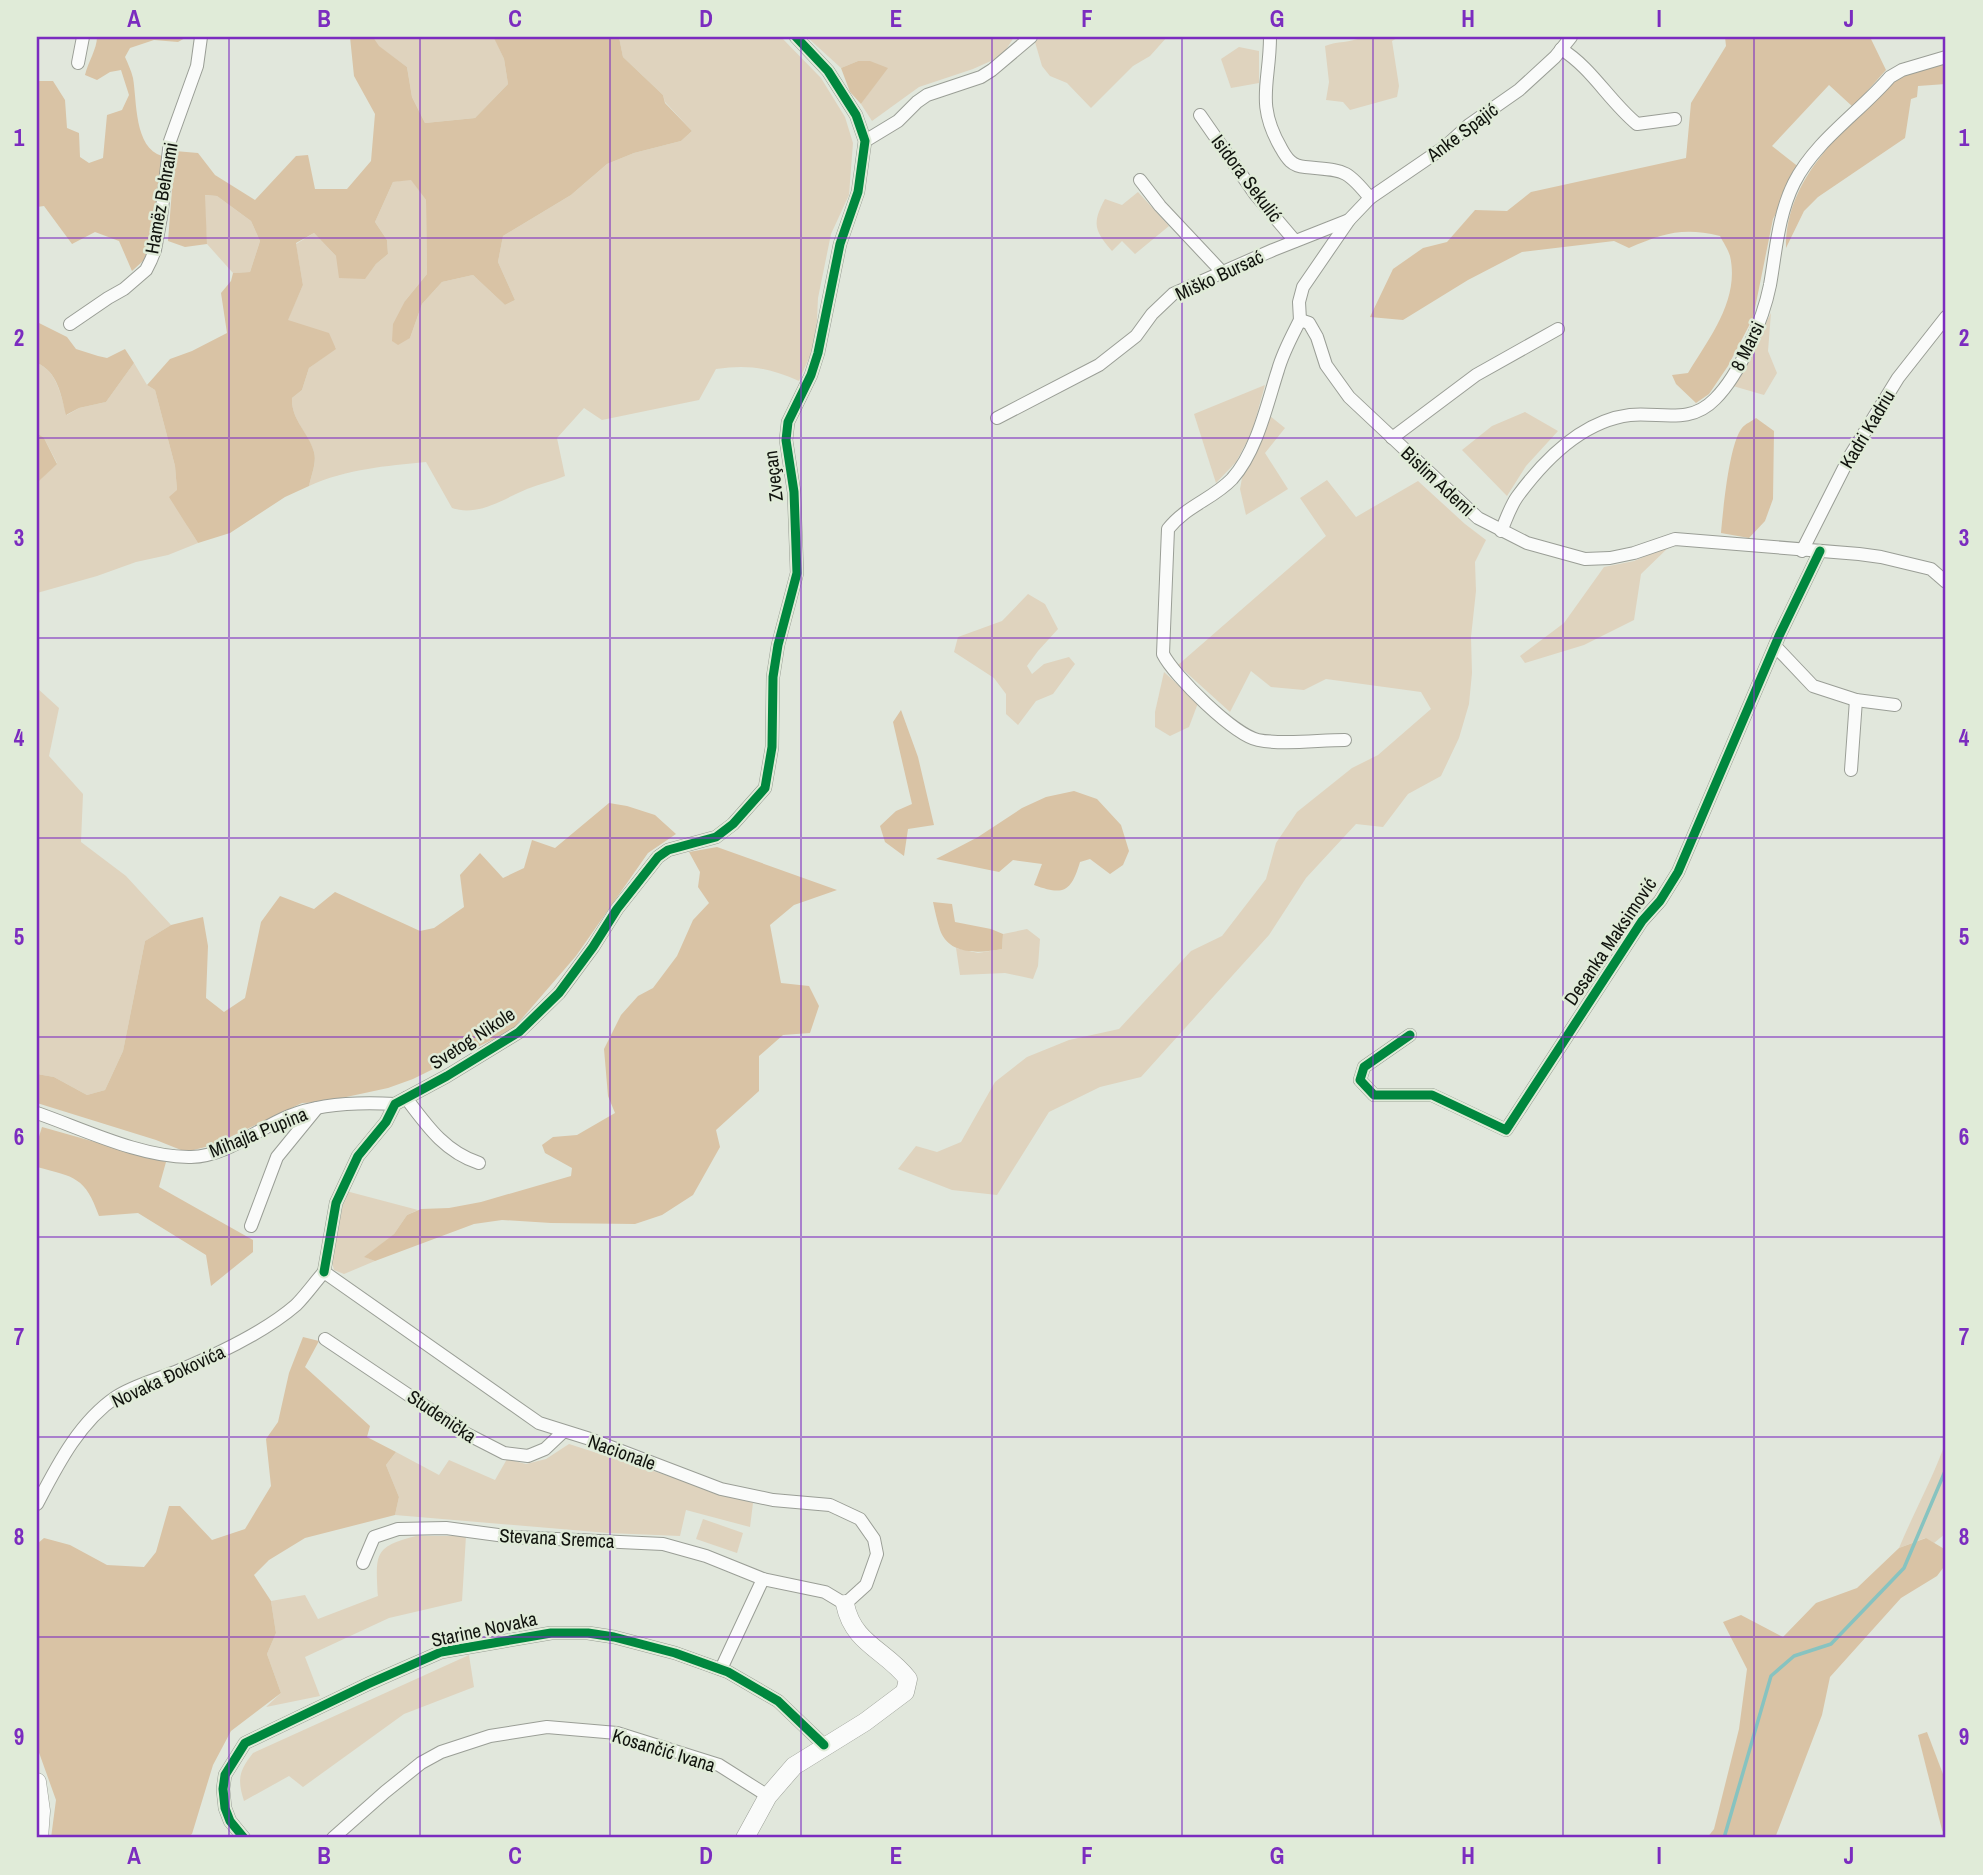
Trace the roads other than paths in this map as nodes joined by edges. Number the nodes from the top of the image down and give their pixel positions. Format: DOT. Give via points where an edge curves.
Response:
graph roads {
  1 [pos="83,37"];
  2 [pos="201,37"];
  3 [pos="796,37"];
  4 [pos="1031,37"];
  5 [pos="1270,37"];
  6 [pos="1571,37"];
  7 [pos="1561,49"];
  8 [pos="1946,57"];
  9 [pos="78,63"];
  10 [pos="1200,115"];
  11 [pos="1675,119"];
  12 [pos="865,141"];
  13 [pos="1140,180"];
  14 [pos="1370,198"];
  15 [pos="1349,220"];
  16 [pos="1296,241"];
  17 [pos="1223,272"];
  18 [pos="1946,317"];
  19 [pos="1300,320"];
  20 [pos="70,324"];
  21 [pos="1558,330"];
  22 [pos="997,418"];
  23 [pos="1392,439"];
  24 [pos="1501,531"];
  25 [pos="1801,551"];
  26 [pos="1820,551"];
  27 [pos="1946,582"];
  28 [pos="1775,646"];
  29 [pos="1856,700"];
  30 [pos="1895,705"];
  31 [pos="1345,740"];
  32 [pos="1851,770"];
  33 [pos="716,837"];
  34 [pos="1410,1035"];
  35 [pos="400,1101"];
  36 [pos="317,1108"];
  37 [pos="37,1113"];
  38 [pos="479,1163"];
  39 [pos="251,1226"];
  40 [pos="324,1272"];
  41 [pos="325,1339"];
  42 [pos="563,1432"];
  43 [pos="37,1504"];
  44 [pos="363,1563"];
  45 [pos="763,1579"];
  46 [pos="845,1604"];
  47 [pos="721,1670"];
  48 [pos="824,1745"];
  49 [pos="37,1782"];
  50 [pos="768,1796"];
  51 [pos="38,1838"];
  52 [pos="244,1838"];
  53 [pos="333,1838"];
  54 [pos="745,1838"];
  1 -- 9 [label="street"];
  2 -- 20 [label="street, Hamëz Behrami" via="197,66 170,141 151,260 124,289"];
  3 -- 12 [label="street, Zveçan" via="828,71 856,115"];
  4 -- 12 [label="street" via="981,77 927,96"];
  5 -- 14 [label="street" via="1265,110 1282,151 1289,162 1301,167 1332,169 1353,177"];
  6 -- 7 [label="street, Anke Spajić"];
  7 -- 11 [label="street" via="1579,60 1637,124"];
  7 -- 14 [label="street, Anke Spajić" via="1519,90"];
  8 -- 24 [label="street, 8 Marsi" via="1890,77 1828,136 1795,181 1783,210 1760,323 1715,399 1690,415 1630,415 1570,440 1516,499"];
  10 -- 16 [label="street, Isidora Sekulić" via="1255,194"];
  12 -- 33 [label="street, Zveçan" via="858,192 840,244 818,353 788,422 797,573 772,677 768,775 755,802"];
  13 -- 17 [label="street"];
  14 -- 15 [label="street, Anke Spajić"];
  15 -- 16 [label="street, Miško Bursać"];
  15 -- 19 [label="street" via="1303,287"];
  16 -- 17 [label="street, Miško Bursać"];
  17 -- 22 [label="street, Miško Bursać" via="1173,294 1136,336 1100,365"];
  18 -- 25 [label="street, Kadri Kadriu" via="1898,378 1850,456"];
  19 -- 23 [label="street, Bislim Ademi" via="1309,323 1326,365 1349,397"];
  19 -- 31 [label="street" via="1250,450 1232,479 1168,528 1163,654 1170,668 1200,697 1256,740"];
  21 -- 23 [label="street" via="1476,375"];
  23 -- 24 [label="street, Bislim Ademi" via="1471,512"];
  24 -- 25 [label="street, Bislim Ademi" via="1548,551 1585,559 1634,553 1675,539"];
  25 -- 26 [label="street, Bislim Ademi"];
  26 -- 27 [label="street, Bislim Ademi" via="1881,556 1931,569"];
  26 -- 28 [label="street, Desanka Maksimović"];
  28 -- 29 [label="street" via="1813,686"];
  28 -- 34 [label="street, Desanka Maksimović" via="1678,872 1506,1130 1432,1095 1374,1096 1360,1080 1364,1067"];
  29 -- 30 [label="street"];
  29 -- 32 [label="street"];
  33 -- 35 [label="street, Svetog Nikole" via="668,850 658,858 559,993 519,1032"];
  35 -- 36 [label="street, Mihajla Pupina"];
  35 -- 38 [label="street" via="446,1147"];
  35 -- 40 [label="street, Svetog Nikole" via="358,1156 336,1203"];
  36 -- 37 [label="street, Mihajla Pupina" via="290,1116 226,1148 190,1157 146,1150"];
  36 -- 39 [label="street, Mihajla Pupina" via="277,1157"];
  40 -- 42 [label="street, Nacionale" via="539,1423"];
  40 -- 43 [label="street, Novaka Ðokovića" via="296,1304 259,1330 220,1353 117,1396 95,1414 55,1469"];
  41 -- 42 [label="street, Studenička" via="465,1433 504,1453 528,1456 545,1449"];
  42 -- 46 [label="street, Nacionale" via="721,1489 830,1505 860,1519 874,1539 877,1554 866,1585"];
  44 -- 45 [label="street, Stevana Sremca" via="374,1537 398,1530 446,1528 513,1537 663,1544"];
  45 -- 46 [label="street, Stevana Sremca" via="825,1592"];
  45 -- 47 [label="street"];
  46 -- 48 [label="street" via="852,1627 903,1672 907,1687 886,1707"];
  47 -- 48 [label="street, Starine Novaka" via="778,1701"];
  47 -- 52 [label="street, Starine Novaka" via="675,1653 588,1633 551,1633 441,1652 245,1743 225,1774 223,1790 230,1821"];
  48 -- 50 [label="street" via="794,1766"];
  49 -- 51 [label="street"];
  50 -- 53 [label="street, Kosančić Ivana" via="719,1765 617,1733 547,1727 490,1735 441,1752 412,1770"];
  50 -- 54 [label="street"];
}
